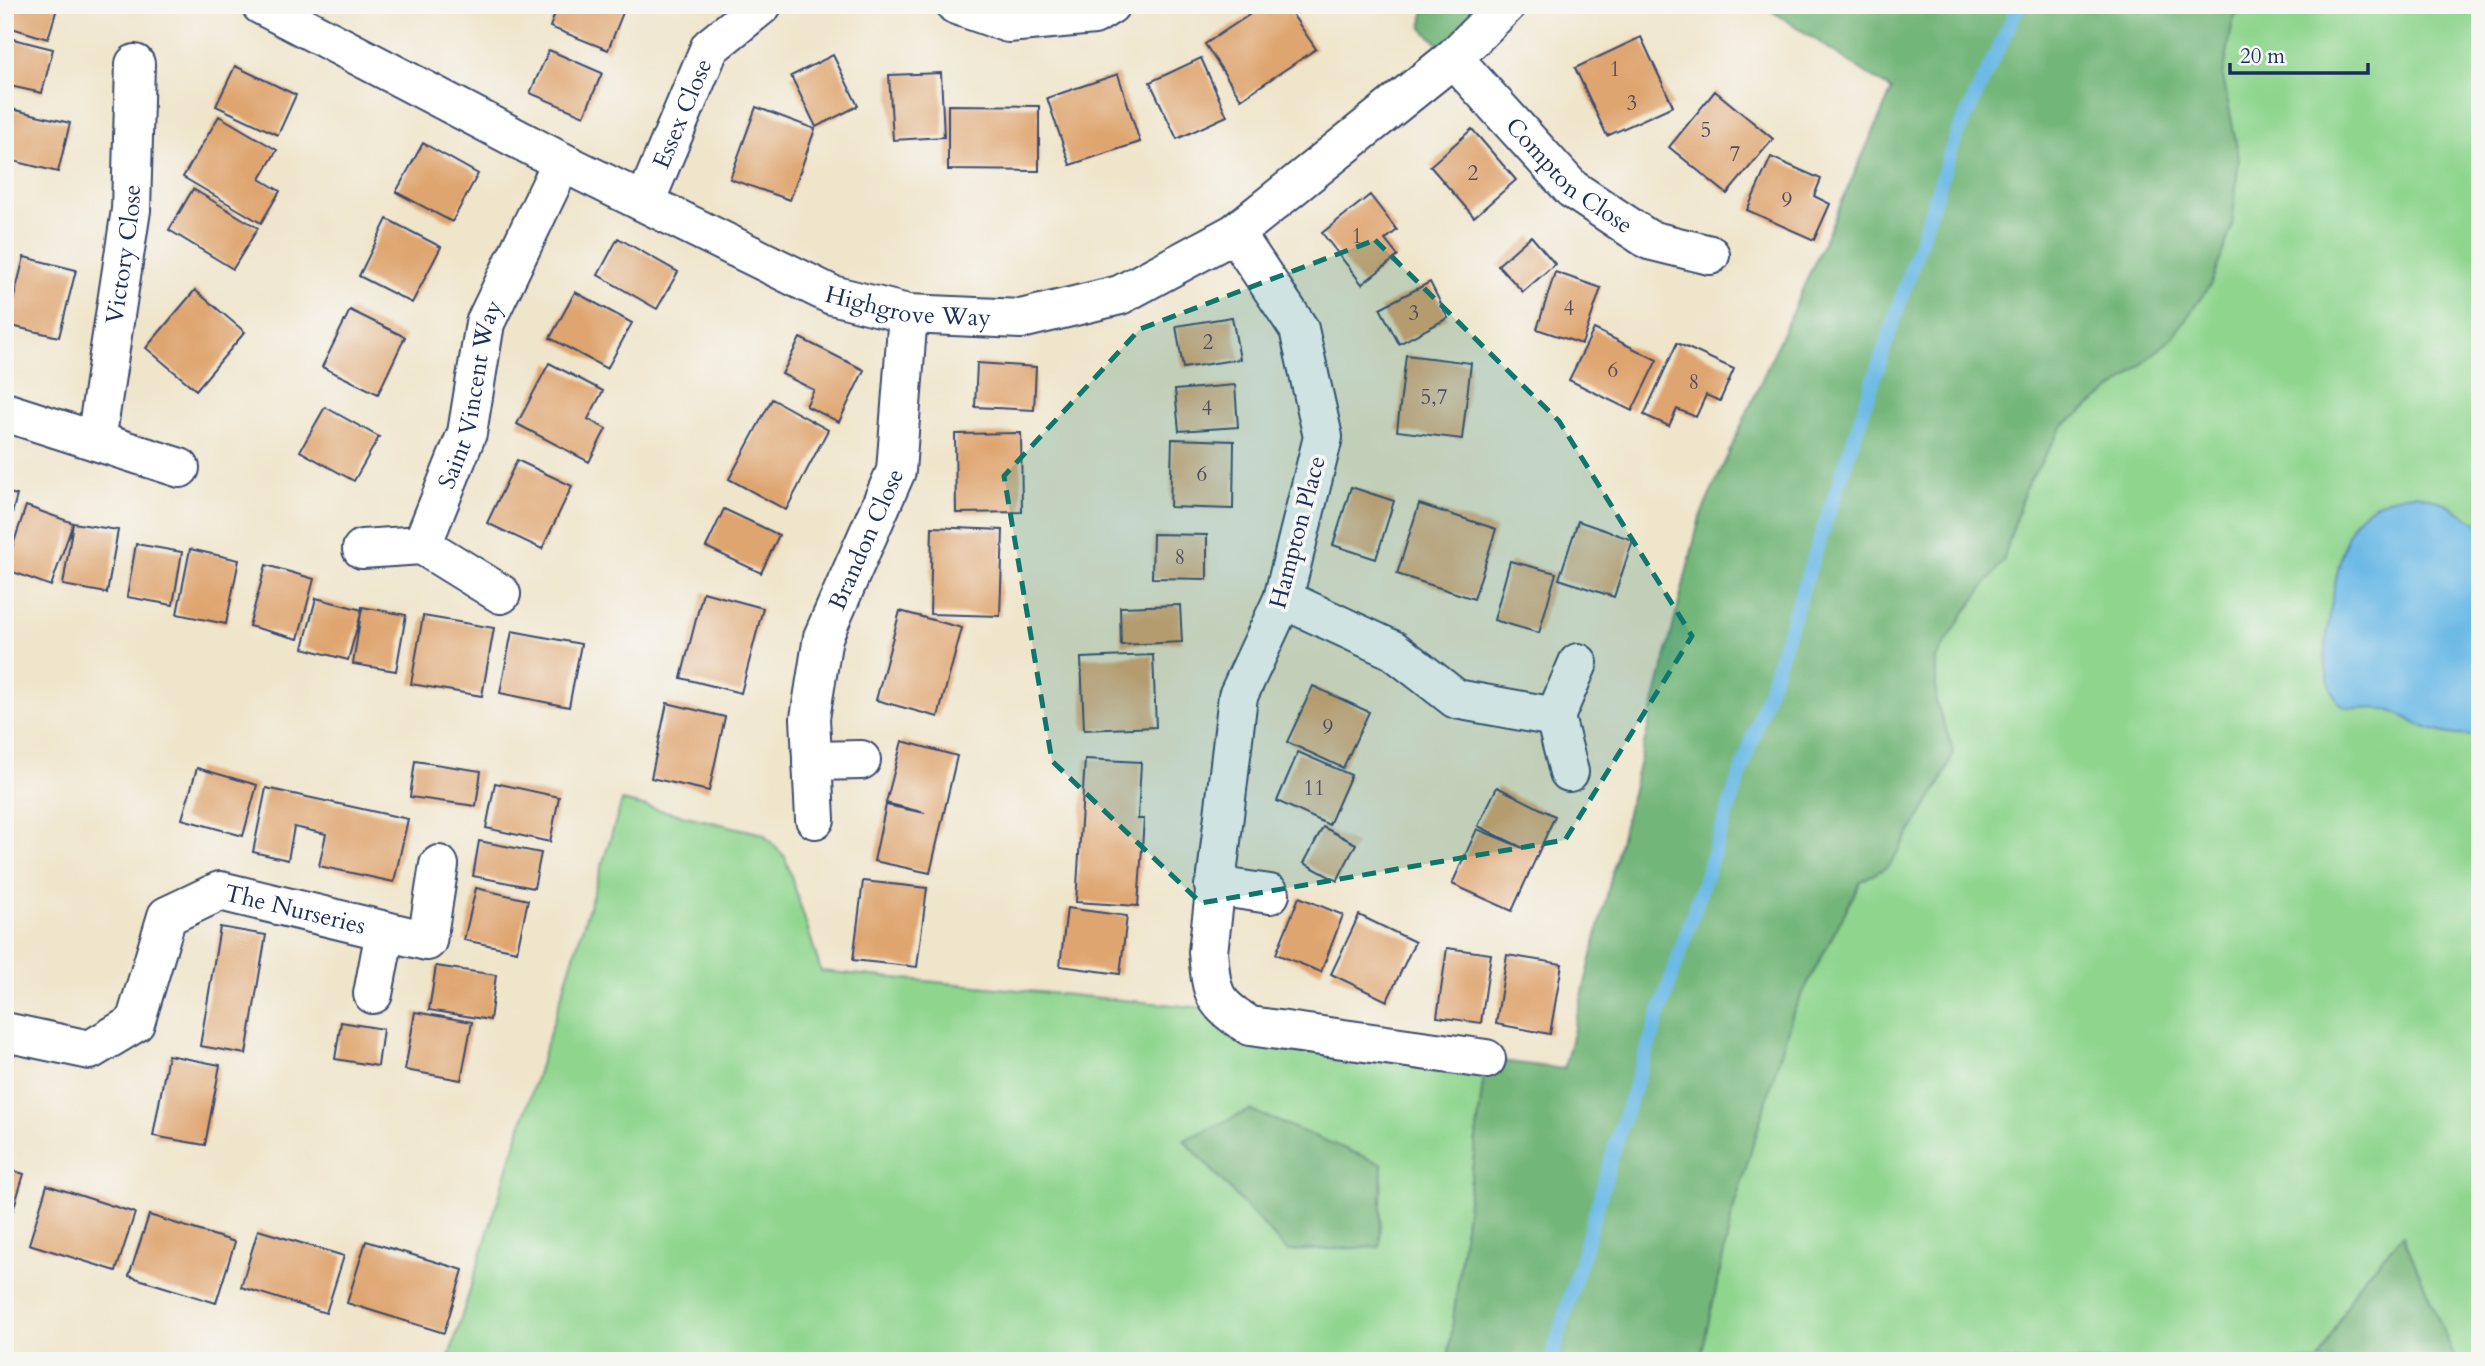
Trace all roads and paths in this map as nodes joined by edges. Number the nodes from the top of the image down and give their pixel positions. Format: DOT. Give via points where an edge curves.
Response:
graph roads {
  1 [pos="762,5"];
  2 [pos="956,5"];
  3 [pos="1110,5"];
  4 [pos="1506,5"];
  5 [pos="273,8"];
  6 [pos="1453,58"];
  7 [pos="135,64"];
  8 [pos="562,162"];
  9 [pos="645,202"];
  10 [pos="1235,233"];
  11 [pos="1710,256"];
  12 [pos="908,314"];
  13 [pos="5,412"];
  14 [pos="96,441"];
  15 [pos="180,468"];
  16 [pos="422,545"];
  17 [pos="362,549"];
  18 [pos="501,594"];
  19 [pos="1283,599"];
  20 [pos="1578,663"];
  21 [pos="1555,717"];
  22 [pos="861,760"];
  23 [pos="812,761"];
  24 [pos="1569,772"];
  25 [pos="815,819"];
  26 [pos="439,864"];
  27 [pos="1214,886"];
  28 [pos="1270,894"];
  29 [pos="385,931"];
  30 [pos="373,994"];
  31 [pos="5,1032"];
  32 [pos="1486,1059"];
  1 -- 9 [label="street, Essex Close" via="710,47"];
  2 -- 3 [label="street" via="1008,23 1094,15"];
  4 -- 6 [label="street, Highgrove Way"];
  5 -- 8 [label="street, Highgrove Way"];
  6 -- 10 [label="street, Highgrove Way"];
  6 -- 11 [label="street, Compton Close" via="1572,189 1649,240"];
  7 -- 14 [label="street, Victory Close" via="131,210"];
  8 -- 9 [label="street, Highgrove Way"];
  8 -- 16 [label="street, Saint Vincent Way" via="485,323 467,433"];
  9 -- 12 [label="street, Highgrove Way" via="832,295"];
  10 -- 12 [label="street, Highgrove Way" via="1120,295 1021,319"];
  10 -- 19 [label="street, Hampton Place" via="1299,329 1323,438"];
  12 -- 23 [label="street, Brandon Close" via="896,471 823,637 810,718"];
  13 -- 14 [label="street"];
  14 -- 15 [label="street"];
  16 -- 17 [label="street"];
  16 -- 18 [label="street"];
  19 -- 21 [label="street" via="1393,650 1456,699"];
  19 -- 27 [label="street, Hampton Place" via="1238,696"];
  20 -- 21 [label="street"];
  21 -- 24 [label="street"];
  22 -- 23 [label="street"];
  23 -- 25 [label="street, Brandon Close"];
  26 -- 29 [label="street, The Nurseries" via="427,941"];
  27 -- 28 [label="street"];
  27 -- 32 [label="street, Hampton Place" via="1208,952 1211,989 1225,1010 1250,1026"];
  29 -- 30 [label="street, The Nurseries"];
  29 -- 31 [label="street, The Nurseries" via="220,891 167,916 135,1023 90,1050"];
}
